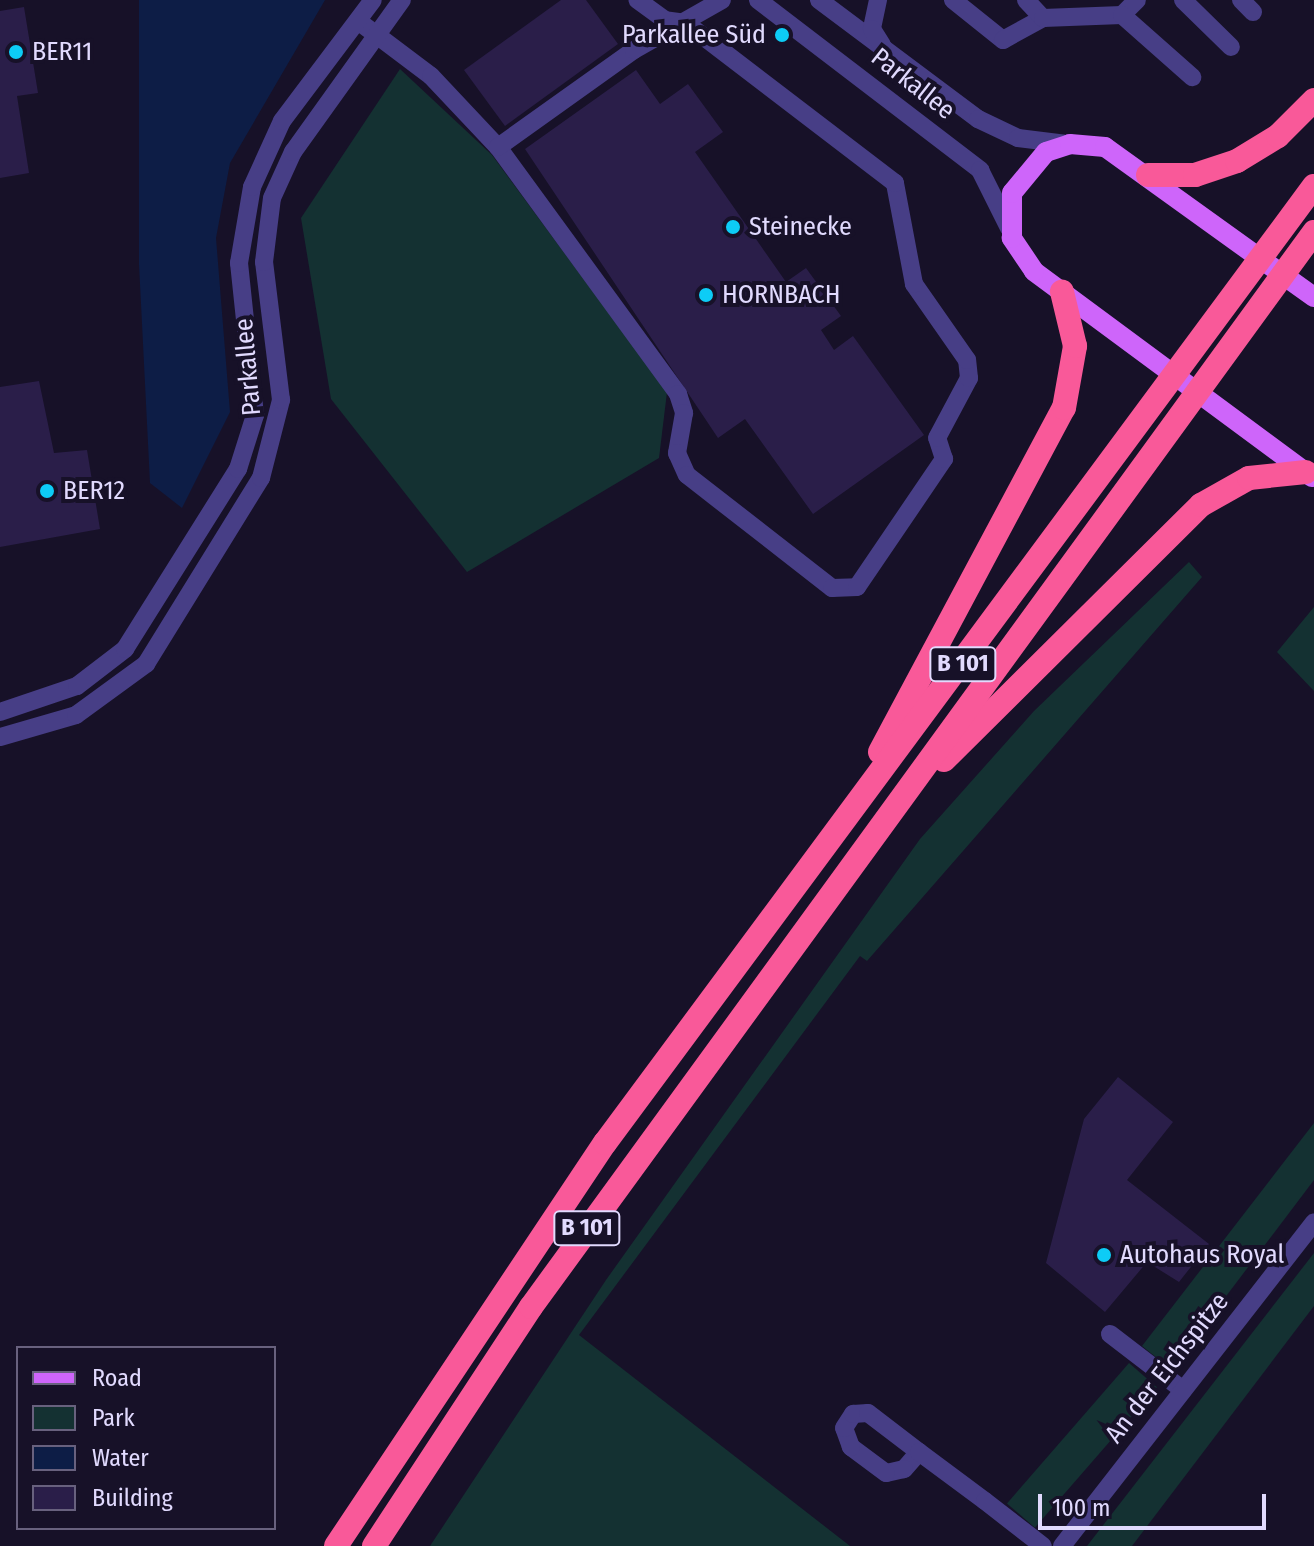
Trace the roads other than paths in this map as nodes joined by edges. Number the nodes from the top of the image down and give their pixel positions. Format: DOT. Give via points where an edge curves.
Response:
graph roads {
  1 [pos="373,0"];
  2 [pos="402,0"];
  3 [pos="637,0"];
  4 [pos="722,0"];
  5 [pos="758,0"];
  6 [pos="819,0"];
  7 [pos="878,0"];
  8 [pos="953,0"];
  9 [pos="1026,0"];
  10 [pos="1137,0"];
  11 [pos="1183,0"];
  12 [pos="705,5"];
  13 [pos="1122,15"];
  14 [pos="1043,18"];
  15 [pos="358,21"];
  16 [pos="686,23"];
  17 [pos="378,36"];
  18 [pos="1231,47"];
  19 [pos="886,49"];
  20 [pos="1192,77"];
  21 [pos="1314,100"];
  22 [pos="1070,144"];
  23 [pos="498,147"];
  24 [pos="1148,175"];
  25 [pos="1314,186"];
  26 [pos="1010,230"];
  27 [pos="1314,232"];
  28 [pos="1062,292"];
  29 [pos="1314,297"];
  30 [pos="1310,475"];
  31 [pos="0,712"];
  32 [pos="0,737"];
  33 [pos="823,902"];
  34 [pos="763,930"];
  35 [pos="1314,1222"];
  36 [pos="1110,1334"];
  37 [pos="1183,1390"];
  38 [pos="919,1452"];
  39 [pos="336,1546"];
  40 [pos="374,1546"];
  41 [pos="1043,1546"];
  42 [pos="1062,1546"];
  1 -- 15 [label="street, Parkallee"];
  2 -- 17 [label="street, Parkallee"];
  3 -- 16 [label="street" via="665,20"];
  4 -- 12 [label="street"];
  5 -- 26 [label="street, Parkallee" via="980,170"];
  6 -- 19 [label="street, Parkallee"];
  7 -- 19 [label="street" via="872,29"];
  8 -- 14 [label="street" via="1003,40"];
  9 -- 14 [label="street"];
  10 -- 13 [label="street"];
  11 -- 18 [label="street"];
  12 -- 16 [label="street"];
  13 -- 14 [label="street"];
  13 -- 20 [label="street"];
  15 -- 17 [label="street"];
  15 -- 31 [label="street, Parkallee" via="274,135 244,215 239,263 255,415 238,469 125,649 77,686"];
  16 -- 23 [label="street" via="625,57"];
  16 -- 23 [label="street" via="895,183 914,284 967,360 969,378 937,438 944,459 857,587 832,588 687,475 677,453 684,413 678,394"];
  17 -- 23 [label="street" via="477,118"];
  17 -- 32 [label="street, Parkallee" via="293,152 272,198 264,262 280,421 261,478 146,664 76,715"];
  19 -- 22 [label="street, Parkallee" via="989,125 1027,140"];
  21 -- 24 [label="highway" via="1278,136 1237,161 1195,175"];
  22 -- 24 [label="main road" via="1105,147"];
  22 -- 26 [label="main road" via="1024,171 1010,202"];
  24 -- 29 [label="main road"];
  25 -- 34 [label="highway, B 101"];
  26 -- 28 [label="main road" via="1027,264"];
  27 -- 33 [label="highway, B 101"];
  28 -- 30 [label="main road"];
  28 -- 34 [label="highway" via="1075,346 1056,427 892,733"];
  30 -- 33 [label="highway" via="1249,478 1181,522 978,723"];
  33 -- 40 [label="highway, B 101" via="523,1319"];
  34 -- 39 [label="highway, B 101" via="554,1214"];
  35 -- 37 [label="street, An der Eichspitze"];
  36 -- 37 [label="street"];
  37 -- 42 [label="street, An der Eichspitze"];
  38 -- 41 [label="street"];
}
